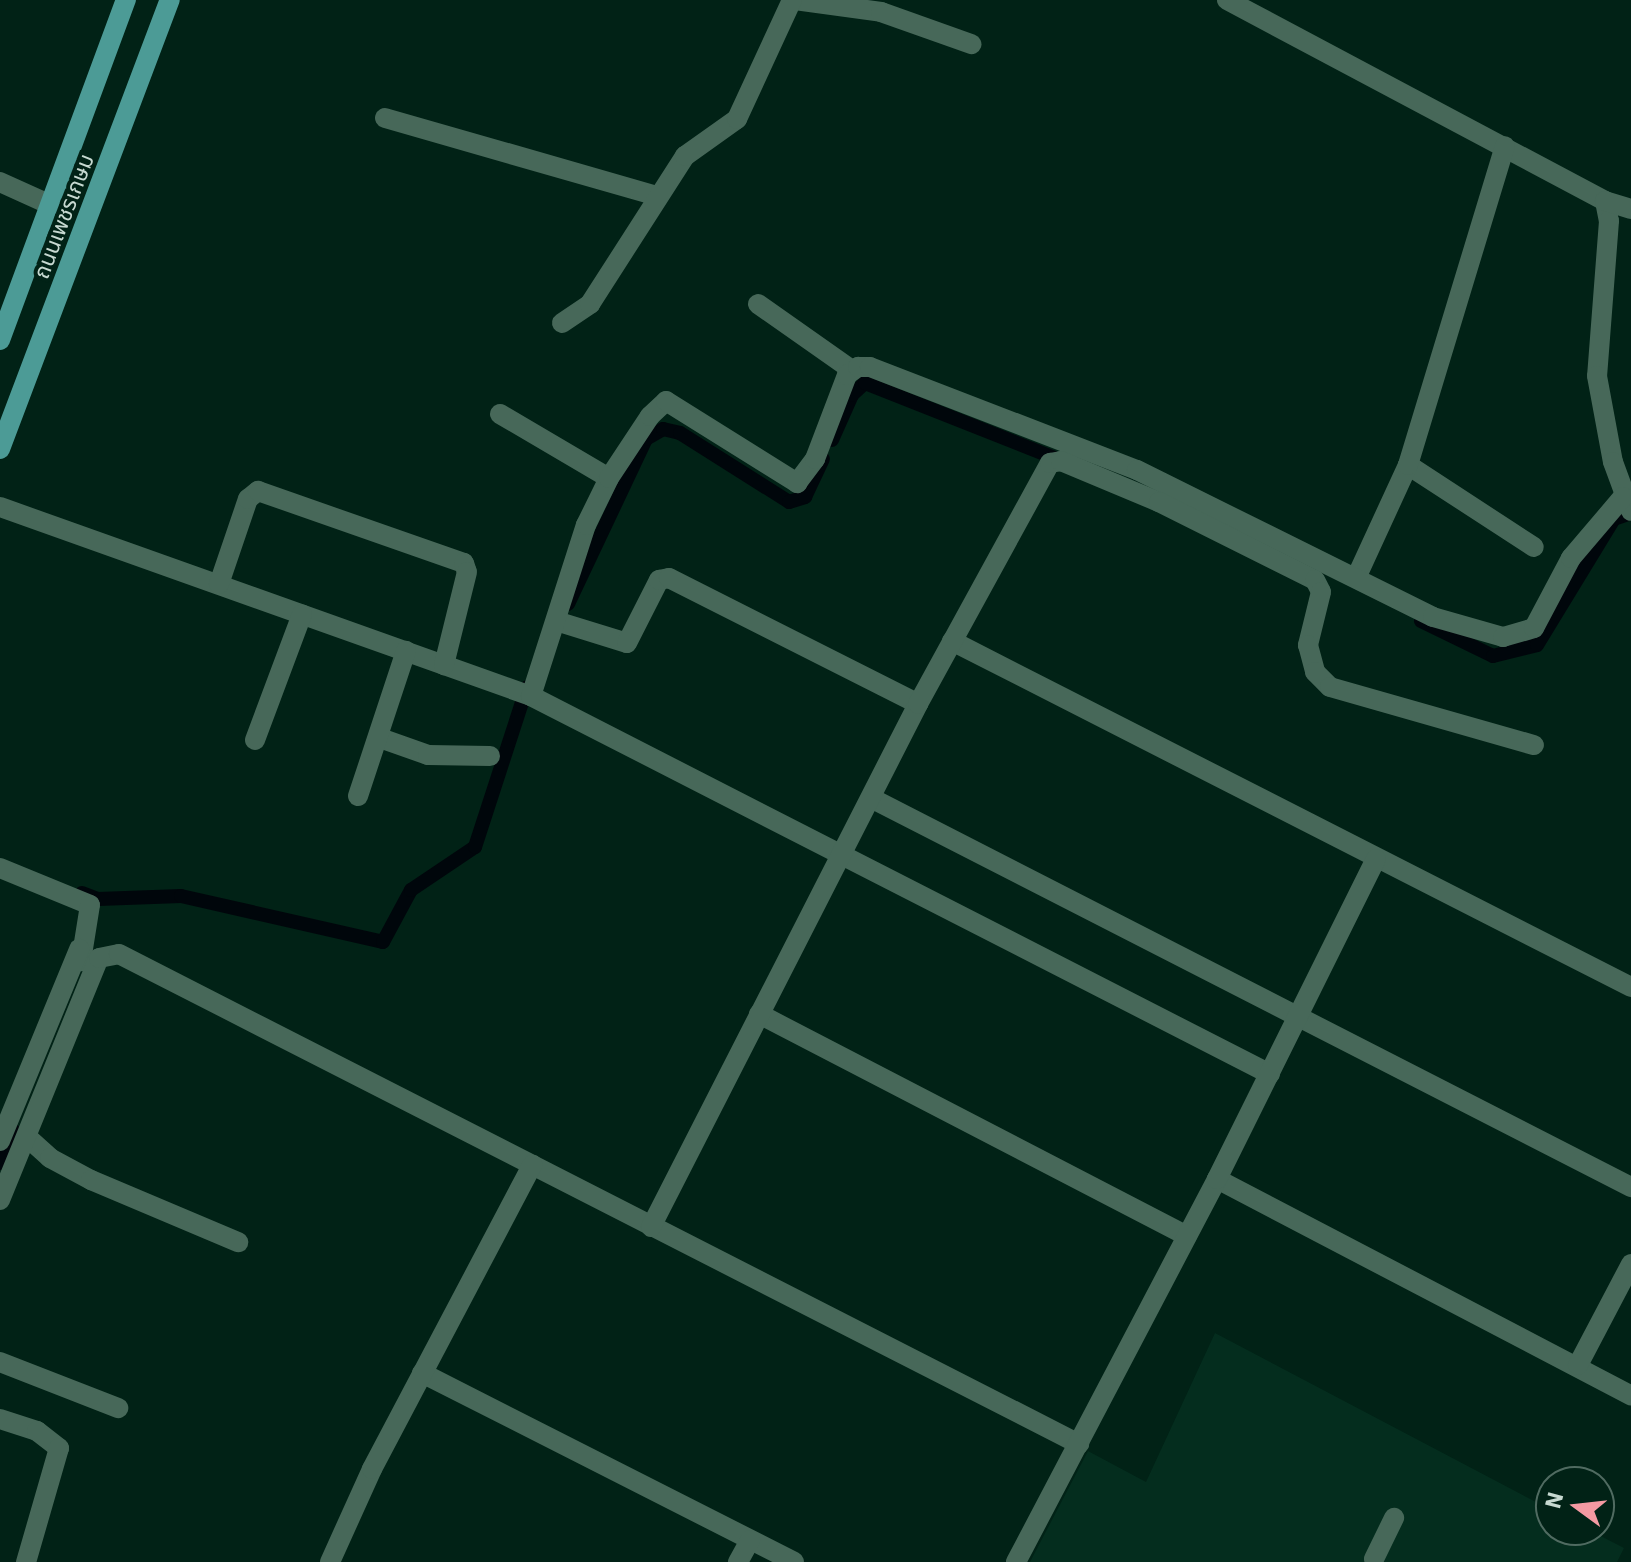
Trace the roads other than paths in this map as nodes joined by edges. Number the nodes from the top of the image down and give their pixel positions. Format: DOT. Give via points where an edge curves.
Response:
graph roads {
  1 [pos="126,0"];
  2 [pos="170,0"];
  3 [pos="794,0"];
  4 [pos="1227,0"];
  5 [pos="971,44"];
  6 [pos="385,118"];
  7 [pos="1505,146"];
  8 [pos="0,182"];
  9 [pos="657,196"];
  10 [pos="1605,201"];
  11 [pos="51,205"];
  12 [pos="1631,209"];
  13 [pos="758,304"];
  14 [pos="5,312"];
  15 [pos="562,323"];
  16 [pos="0,340"];
  17 [pos="852,370"];
  18 [pos="500,414"];
  19 [pos="0,449"];
  20 [pos="1408,465"];
  21 [pos="609,478"];
  22 [pos="1626,495"];
  23 [pos="0,507"];
  24 [pos="1534,547"];
  25 [pos="1356,578"];
  26 [pos="219,584"];
  27 [pos="302,614"];
  28 [pos="556,621"];
  29 [pos="952,641"];
  30 [pos="406,651"];
  31 [pos="444,665"];
  32 [pos="527,694"];
  33 [pos="918,704"];
  34 [pos="380,738"];
  35 [pos="255,740"];
  36 [pos="1534,745"];
  37 [pos="490,756"];
  38 [pos="358,796"];
  39 [pos="871,798"];
  40 [pos="841,857"];
  41 [pos="1376,859"];
  42 [pos="0,868"];
  43 [pos="79,952"];
  44 [pos="88,978"];
  45 [pos="1631,987"];
  46 [pos="759,1014"];
  47 [pos="1300,1015"];
  48 [pos="1270,1074"];
  49 [pos="27,1137"];
  50 [pos="0,1141"];
  51 [pos="532,1165"];
  52 [pos="1217,1179"];
  53 [pos="1631,1187"];
  54 [pos="0,1200"];
  55 [pos="651,1227"];
  56 [pos="1187,1236"];
  57 [pos="238,1242"];
  58 [pos="1631,1264"];
  59 [pos="0,1362"];
  60 [pos="1578,1365"];
  61 [pos="422,1373"];
  62 [pos="1631,1395"];
  63 [pos="118,1408"];
  64 [pos="0,1419"];
  65 [pos="1079,1444"];
  66 [pos="1394,1518"];
  67 [pos="750,1540"];
  68 [pos="1374,1559"];
  69 [pos="26,1562"];
  70 [pos="330,1562"];
  71 [pos="738,1562"];
  72 [pos="794,1562"];
  73 [pos="1016,1562"];
  1 -- 11 [label="main road, ถนนเพชรเกษม"];
  2 -- 19 [label="main road, ถนนเพชรเกษม"];
  3 -- 5 [label="street" via="881,12"];
  3 -- 9 [label="street" via="737,119 696,145"];
  4 -- 7 [label="street"];
  6 -- 9 [label="street"];
  7 -- 10 [label="street"];
  7 -- 20 [label="street"];
  8 -- 11 [label="street"];
  9 -- 15 [label="street" via="590,304"];
  10 -- 12 [label="street"];
  10 -- 22 [label="street" via="1609,221 1596,364"];
  11 -- 14 [label="main road, ถนนเพชรเกษม"];
  13 -- 17 [label="street"];
  14 -- 16 [label="main road, ถนนเพชรเกษม"];
  17 -- 21 [label="street" via="815,459 797,483 666,401"];
  17 -- 25 [label="street" via="870,367 1137,470"];
  18 -- 21 [label="street"];
  20 -- 24 [label="street"];
  20 -- 25 [label="street"];
  21 -- 28 [label="street" via="586,525"];
  22 -- 25 [label="street" via="1576,551 1529,634 1482,634 1433,617"];
  23 -- 26 [label="street"];
  26 -- 27 [label="street"];
  26 -- 31 [label="street" via="248,499 258,491 464,563 467,572"];
  27 -- 30 [label="street"];
  27 -- 35 [label="street"];
  28 -- 32 [label="street"];
  28 -- 33 [label="street" via="627,643 659,580 669,578"];
  29 -- 33 [label="street"];
  29 -- 36 [label="street" via="1039,478 1050,463 1061,461 1188,515 1315,580 1321,592 1308,645 1315,672 1330,687"];
  29 -- 41 [label="street"];
  30 -- 31 [label="street"];
  30 -- 34 [label="street"];
  31 -- 32 [label="street"];
  32 -- 40 [label="street"];
  33 -- 39 [label="street"];
  34 -- 37 [label="street" via="428,755"];
  34 -- 38 [label="street"];
  39 -- 40 [label="street"];
  39 -- 47 [label="street"];
  40 -- 46 [label="street"];
  40 -- 48 [label="street"];
  41 -- 45 [label="street"];
  41 -- 47 [label="street"];
  42 -- 43 [label="street" via="90,905"];
  43 -- 44 [label="street"];
  43 -- 50 [label="street"];
  44 -- 49 [label="street"];
  44 -- 51 [label="street" via="103,954 119,954"];
  46 -- 55 [label="street"];
  46 -- 56 [label="street"];
  47 -- 48 [label="street"];
  47 -- 53 [label="street"];
  48 -- 52 [label="street"];
  49 -- 54 [label="street"];
  49 -- 57 [label="street" via="50,1158 91,1180"];
  51 -- 55 [label="street"];
  51 -- 61 [label="street"];
  52 -- 56 [label="street"];
  52 -- 60 [label="street"];
  55 -- 65 [label="street"];
  56 -- 65 [label="street"];
  58 -- 60 [label="street"];
  59 -- 63 [label="street"];
  60 -- 62 [label="street"];
  61 -- 67 [label="street"];
  61 -- 70 [label="street"];
  64 -- 69 [label="street" via="37,1431 59,1448"];
  65 -- 73 [label="street"];
  66 -- 68 [label="street"];
  67 -- 71 [label="street"];
  67 -- 72 [label="street"];
}
